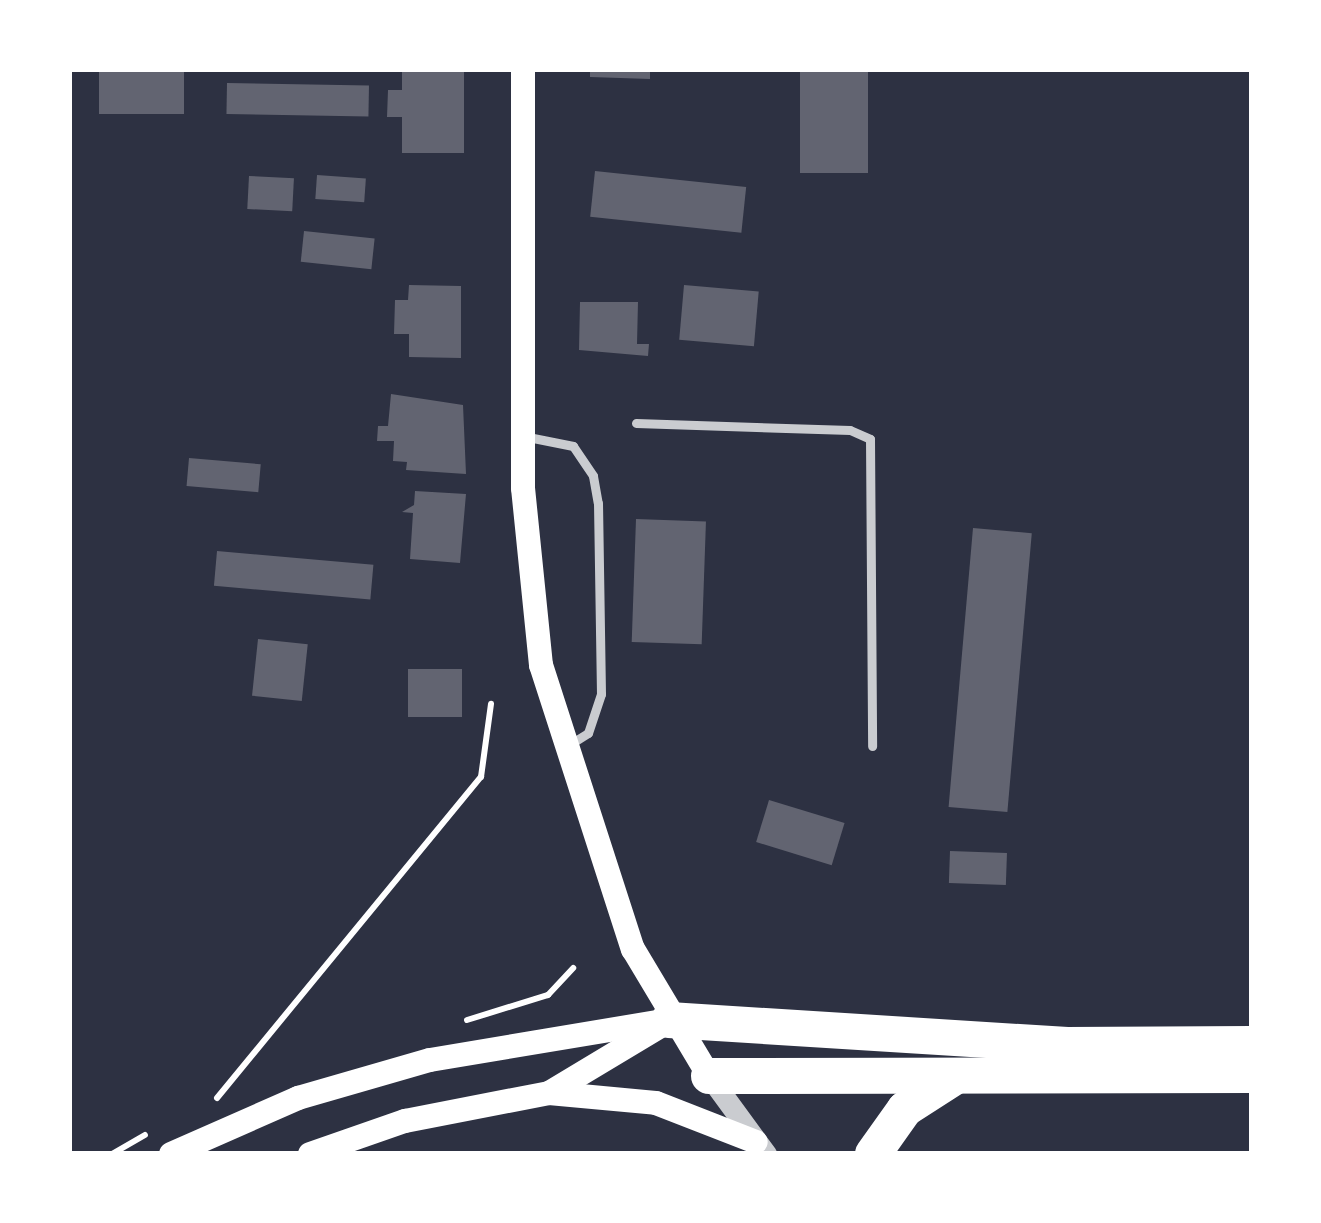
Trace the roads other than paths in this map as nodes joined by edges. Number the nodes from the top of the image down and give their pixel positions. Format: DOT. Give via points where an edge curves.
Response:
graph roads {
  1 [pos="523,69"];
  2 [pos="636,424"];
  3 [pos="522,436"];
  4 [pos="872,746"];
  5 [pos="561,747"];
  6 [pos="669,1020"];
  7 [pos="1252,1044"];
  8 [pos="1252,1075"];
  9 [pos="709,1076"];
  10 [pos="957,1076"];
  11 [pos="549,1093"];
  12 [pos="761,1148"];
  13 [pos="171,1154"];
  14 [pos="310,1154"];
  15 [pos="873,1154"];
  1 -- 3 [label="main road"];
  2 -- 4 [label="lane" via="850,430 870,439"];
  3 -- 5 [label="main road" via="528,581"];
  3 -- 5 [label="lane" via="573,446 593,476 598,503 598,717 584,740"];
  5 -- 6 [label="main road" via="621,920"];
  6 -- 7 [label="highway" via="1066,1045"];
  6 -- 9 [label="main road"];
  6 -- 11 [label="main road"];
  6 -- 13 [label="main road" via="430,1060 298,1097"];
  8 -- 10 [label="highway"];
  9 -- 10 [label="highway"];
  9 -- 12 [label="street"];
  10 -- 15 [label="highway" via="905,1109"];
  11 -- 12 [label="main road" via="656,1103"];
  11 -- 14 [label="main road" via="405,1121"];
}
